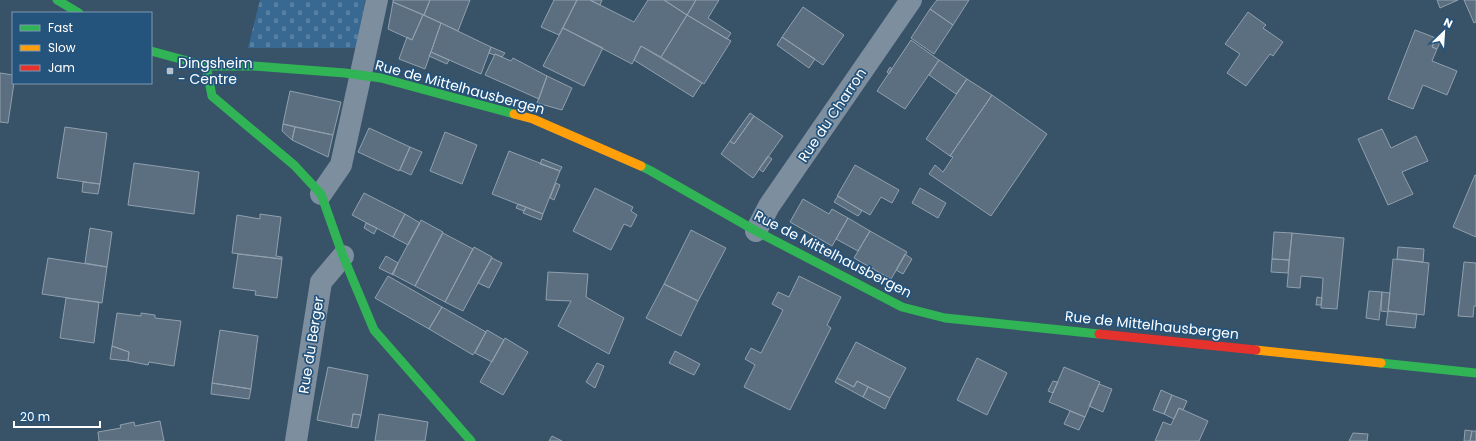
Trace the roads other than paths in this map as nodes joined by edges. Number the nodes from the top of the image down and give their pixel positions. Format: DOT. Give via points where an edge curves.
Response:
graph roads {
  1 [pos="57,0"];
  2 [pos="377,0"];
  3 [pos="911,0"];
  4 [pos="77,12"];
  5 [pos="152,51"];
  6 [pos="206,66"];
  7 [pos="361,75"];
  8 [pos="321,194"];
  9 [pos="756,231"];
  10 [pos="343,256"];
  11 [pos="1476,373"];
  12 [pos="296,441"];
  13 [pos="471,441"];
  1 -- 4 [label="street"];
  2 -- 7 [label="street"];
  3 -- 9 [label="street, Rue du Charron" via="769,206"];
  5 -- 6 [label="street, Rue de Mittelhausbergen"];
  6 -- 7 [label="street, Rue de Mittelhausbergen" via="253,66"];
  6 -- 8 [label="street" via="212,96 294,165"];
  7 -- 8 [label="street" via="341,165"];
  7 -- 9 [label="street, Rue de Mittelhausbergen" via="381,78 533,119 651,171"];
  8 -- 10 [label="street"];
  9 -- 11 [label="street, Rue de Mittelhausbergen" via="902,307 945,318"];
  10 -- 12 [label="street, Rue du Berger" via="321,282"];
  10 -- 13 [label="street" via="374,330"];
}
